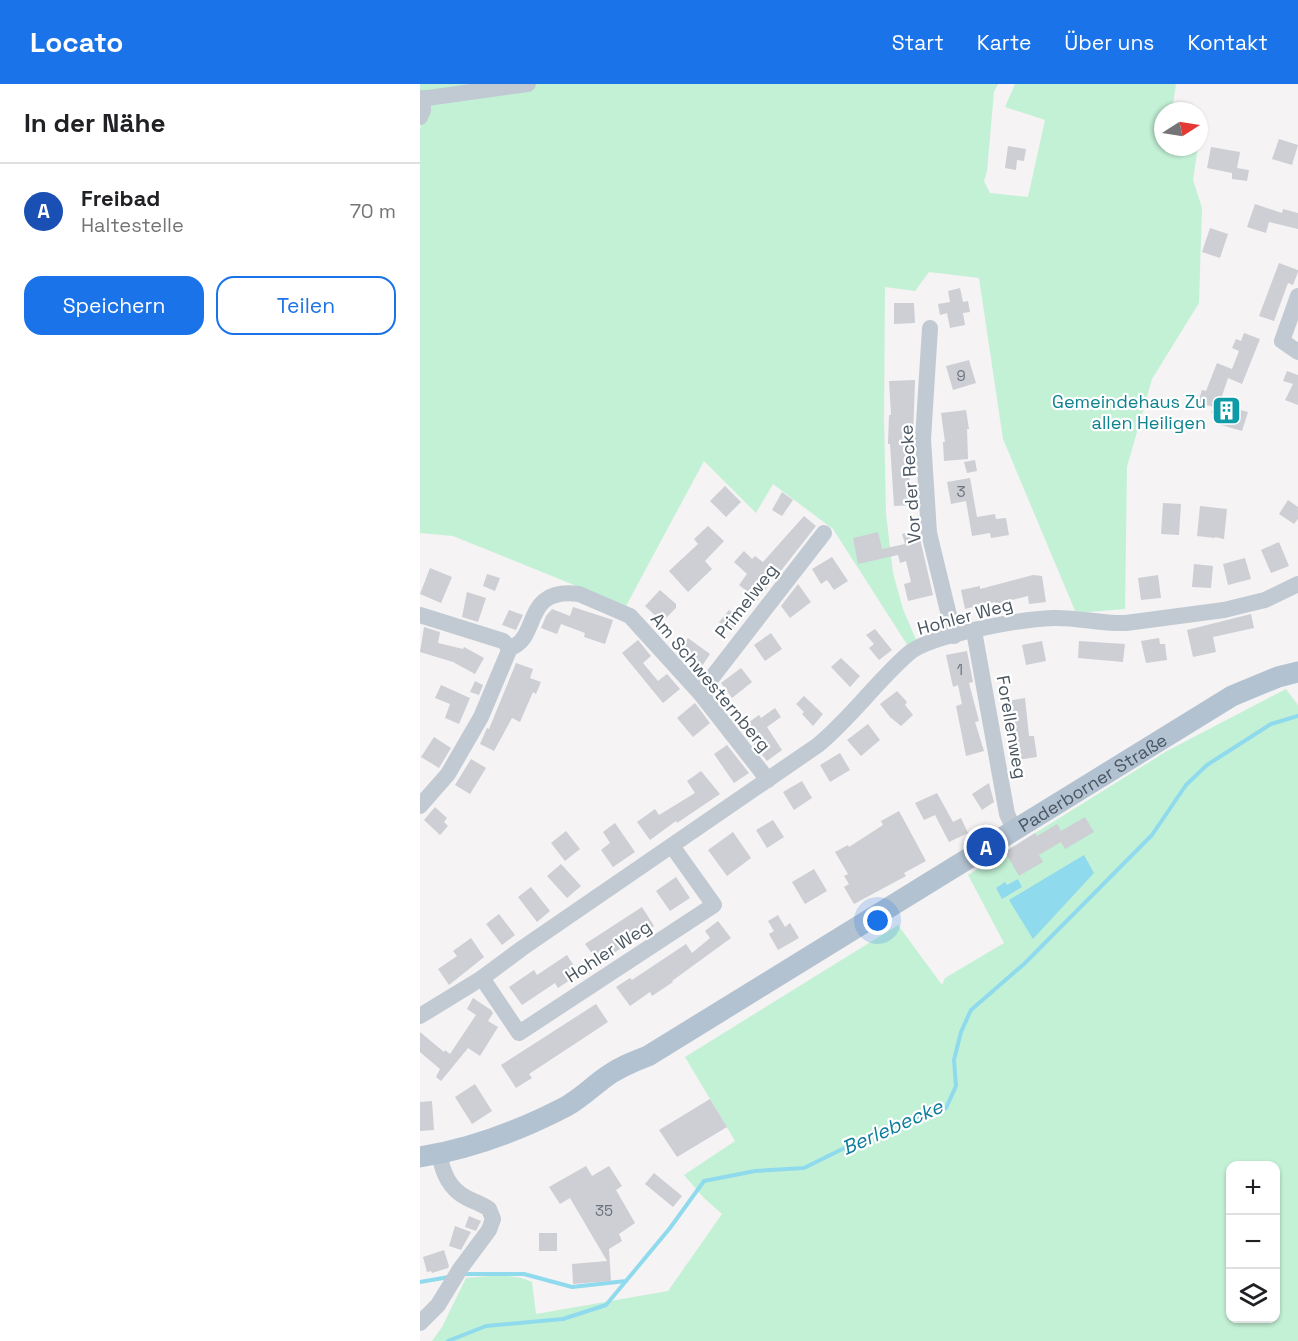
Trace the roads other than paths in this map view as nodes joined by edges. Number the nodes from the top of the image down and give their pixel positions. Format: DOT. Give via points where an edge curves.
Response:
graph roads {
  1 [pos="528,84"];
  2 [pos="421,99"];
  3 [pos="420,117"];
  4 [pos="1298,296"];
  5 [pos="930,328"];
  6 [pos="1298,352"];
  7 [pos="824,533"];
  8 [pos="1298,584"];
  9 [pos="420,615"];
  10 [pos="974,631"];
  11 [pos="954,636"];
  12 [pos="510,648"];
  13 [pos="1298,672"];
  14 [pos="700,693"];
  15 [pos="768,780"];
  16 [pos="420,806"];
  17 [pos="1014,829"];
  18 [pos="672,846"];
  19 [pos="482,978"];
  20 [pos="420,1016"];
  21 [pos="430,1156"];
  22 [pos="420,1323"];
  1 -- 2 [label="street"];
  2 -- 3 [label="street"];
  4 -- 6 [label="street" via="1282,341"];
  5 -- 11 [label="street, Vor der Recke" via="923,439 929,533"];
  7 -- 14 [label="street, Primelweg"];
  8 -- 10 [label="street, Hohler Weg" via="1264,600 1202,613 1112,623 1055,618"];
  9 -- 12 [label="street" via="503,641"];
  10 -- 11 [label="street, Hohler Weg"];
  10 -- 17 [label="street, Forellenweg" via="1007,814"];
  11 -- 15 [label="street, Hohler Weg" via="909,652 834,732"];
  12 -- 14 [label="street, Am Schwesternberg" via="525,638 541,603 560,594 579,594 630,616"];
  12 -- 16 [label="street, Am Schwesternberg" via="481,717 454,765"];
  13 -- 17 [label="main road, Paderborner Straße" via="1232,696"];
  14 -- 15 [label="street, Am Schwesternberg"];
  15 -- 18 [label="street, Hohler Weg"];
  17 -- 21 [label="main road, Paderborner Straße" via="648,1056 603,1078 587,1094 566,1106 503,1135"];
  18 -- 19 [label="street, Hohler Weg"];
  18 -- 19 [label="street, Hohler Weg" via="714,905 519,1033"];
  19 -- 20 [label="street, Hohler Weg"];
  21 -- 22 [label="street" via="450,1185 467,1199 489,1209 493,1219 438,1305"];
}
